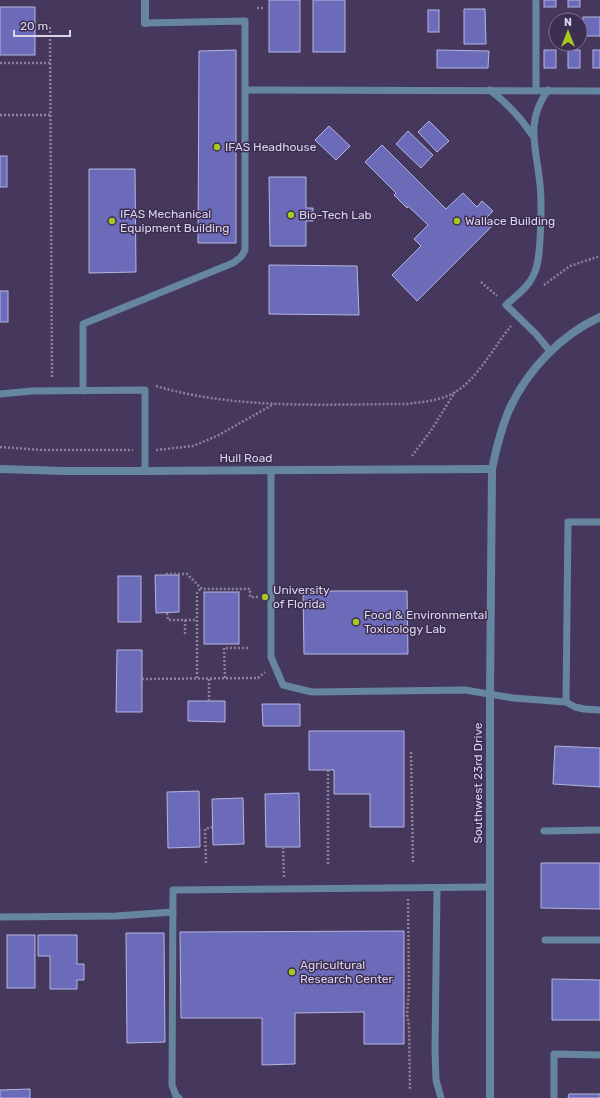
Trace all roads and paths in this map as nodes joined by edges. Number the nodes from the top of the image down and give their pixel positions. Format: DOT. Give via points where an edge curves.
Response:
graph roads {
  1 [pos="145,0"];
  2 [pos="536,0"];
  3 [pos="257,8"];
  4 [pos="263,8"];
  5 [pos="145,23"];
  6 [pos="50,27"];
  7 [pos="0,63"];
  8 [pos="50,63"];
  9 [pos="246,90"];
  10 [pos="490,90"];
  11 [pos="536,90"];
  12 [pos="548,90"];
  13 [pos="600,91"];
  14 [pos="0,114"];
  15 [pos="50,115"];
  16 [pos="533,136"];
  17 [pos="600,256"];
  18 [pos="481,282"];
  19 [pos="545,283"];
  20 [pos="500,299"];
  21 [pos="600,317"];
  22 [pos="507,331"];
  23 [pos="550,351"];
  24 [pos="52,378"];
  25 [pos="152,385"];
  26 [pos="83,390"];
  27 [pos="456,392"];
  28 [pos="0,394"];
  29 [pos="274,404"];
  30 [pos="0,447"];
  31 [pos="132,450"];
  32 [pos="160,450"];
  33 [pos="0,469"];
  34 [pos="401,469"];
  35 [pos="492,469"];
  36 [pos="271,470"];
  37 [pos="145,471"];
  38 [pos="600,522"];
  39 [pos="167,575"];
  40 [pos="201,588"];
  41 [pos="250,596"];
  42 [pos="167,612"];
  43 [pos="185,620"];
  44 [pos="197,620"];
  45 [pos="185,634"];
  46 [pos="248,648"];
  47 [pos="274,663"];
  48 [pos="197,678"];
  49 [pos="209,678"];
  50 [pos="225,678"];
  51 [pos="142,679"];
  52 [pos="490,694"];
  53 [pos="209,701"];
  54 [pos="566,702"];
  55 [pos="600,710"];
  56 [pos="411,752"];
  57 [pos="328,770"];
  58 [pos="212,827"];
  59 [pos="600,830"];
  60 [pos="544,831"];
  61 [pos="284,847"];
  62 [pos="206,863"];
  63 [pos="328,864"];
  64 [pos="413,864"];
  65 [pos="490,887"];
  66 [pos="437,888"];
  67 [pos="285,889"];
  68 [pos="408,899"];
  69 [pos="173,912"];
  70 [pos="0,917"];
  71 [pos="545,940"];
  72 [pos="600,940"];
  73 [pos="600,1055"];
  74 [pos="410,1090"];
  75 [pos="179,1098"];
  76 [pos="441,1098"];
  77 [pos="490,1098"];
  78 [pos="554,1098"];
  1 -- 5 [label="street"];
  2 -- 11 [label="lane"];
  3 -- 4 [label="path"];
  5 -- 9 [label="lane" via="245,21"];
  6 -- 8 [label="path"];
  7 -- 8 [label="path"];
  8 -- 15 [label="path"];
  9 -- 10 [label="lane"];
  9 -- 26 [label="lane" via="243,254 233,263 83,324"];
  10 -- 11 [label="lane"];
  10 -- 16 [label="lane" via="520,118"];
  11 -- 12 [label="lane"];
  12 -- 13 [label="lane"];
  12 -- 16 [label="lane" via="537,108"];
  14 -- 15 [label="path"];
  15 -- 24 [label="path"];
  16 -- 23 [label="lane" via="541,193 537,265 528,284 506,305"];
  17 -- 19 [label="path" via="570,266"];
  18 -- 20 [label="path"];
  21 -- 23 [label="street, Southwest 23rd Drive"];
  22 -- 27 [label="path" via="470,380"];
  23 -- 35 [label="street, Southwest 23rd Drive" via="530,375 512,404 497,444"];
  25 -- 29 [label="path" via="227,400"];
  26 -- 28 [label="lane"];
  26 -- 37 [label="lane" via="145,390"];
  27 -- 29 [label="path" via="435,400 406,404"];
  27 -- 34 [label="path"];
  29 -- 32 [label="path" via="202,443"];
  30 -- 31 [label="path" via="42,450"];
  33 -- 37 [label="street, Hull Road"];
  34 -- 35 [label="street, Hull Road"];
  34 -- 36 [label="street, Hull Road"];
  35 -- 52 [label="street, Southwest 23rd Drive"];
  36 -- 37 [label="street, Hull Road"];
  36 -- 47 [label="lane" via="271,657"];
  38 -- 54 [label="lane" via="568,522"];
  39 -- 40 [label="path" via="187,574"];
  40 -- 41 [label="path" via="250,589"];
  40 -- 44 [label="path" via="197,592"];
  42 -- 43 [label="path" via="168,620"];
  43 -- 44 [label="path"];
  43 -- 45 [label="path"];
  44 -- 48 [label="path"];
  46 -- 50 [label="path" via="224,646"];
  47 -- 50 [label="path" via="258,678"];
  47 -- 52 [label="lane" via="284,685 312,692 465,690"];
  48 -- 49 [label="path"];
  48 -- 51 [label="path"];
  49 -- 50 [label="path"];
  49 -- 53 [label="path"];
  52 -- 54 [label="lane"];
  52 -- 65 [label="street, Southwest 23rd Drive"];
  54 -- 55 [label="lane" via="574,707"];
  56 -- 64 [label="path"];
  57 -- 63 [label="path"];
  58 -- 62 [label="path" via="205,829"];
  59 -- 60 [label="lane"];
  61 -- 67 [label="path"];
  65 -- 66 [label="lane"];
  65 -- 77 [label="street, Southwest 23rd Drive"];
  66 -- 67 [label="lane"];
  66 -- 76 [label="lane" via="435,1051 436,1080"];
  67 -- 69 [label="lane" via="173,890"];
  68 -- 74 [label="path"];
  69 -- 70 [label="lane" via="116,916"];
  69 -- 75 [label="lane" via="172,1085"];
  71 -- 72 [label="lane"];
  73 -- 78 [label="lane" via="554,1054"];
}
